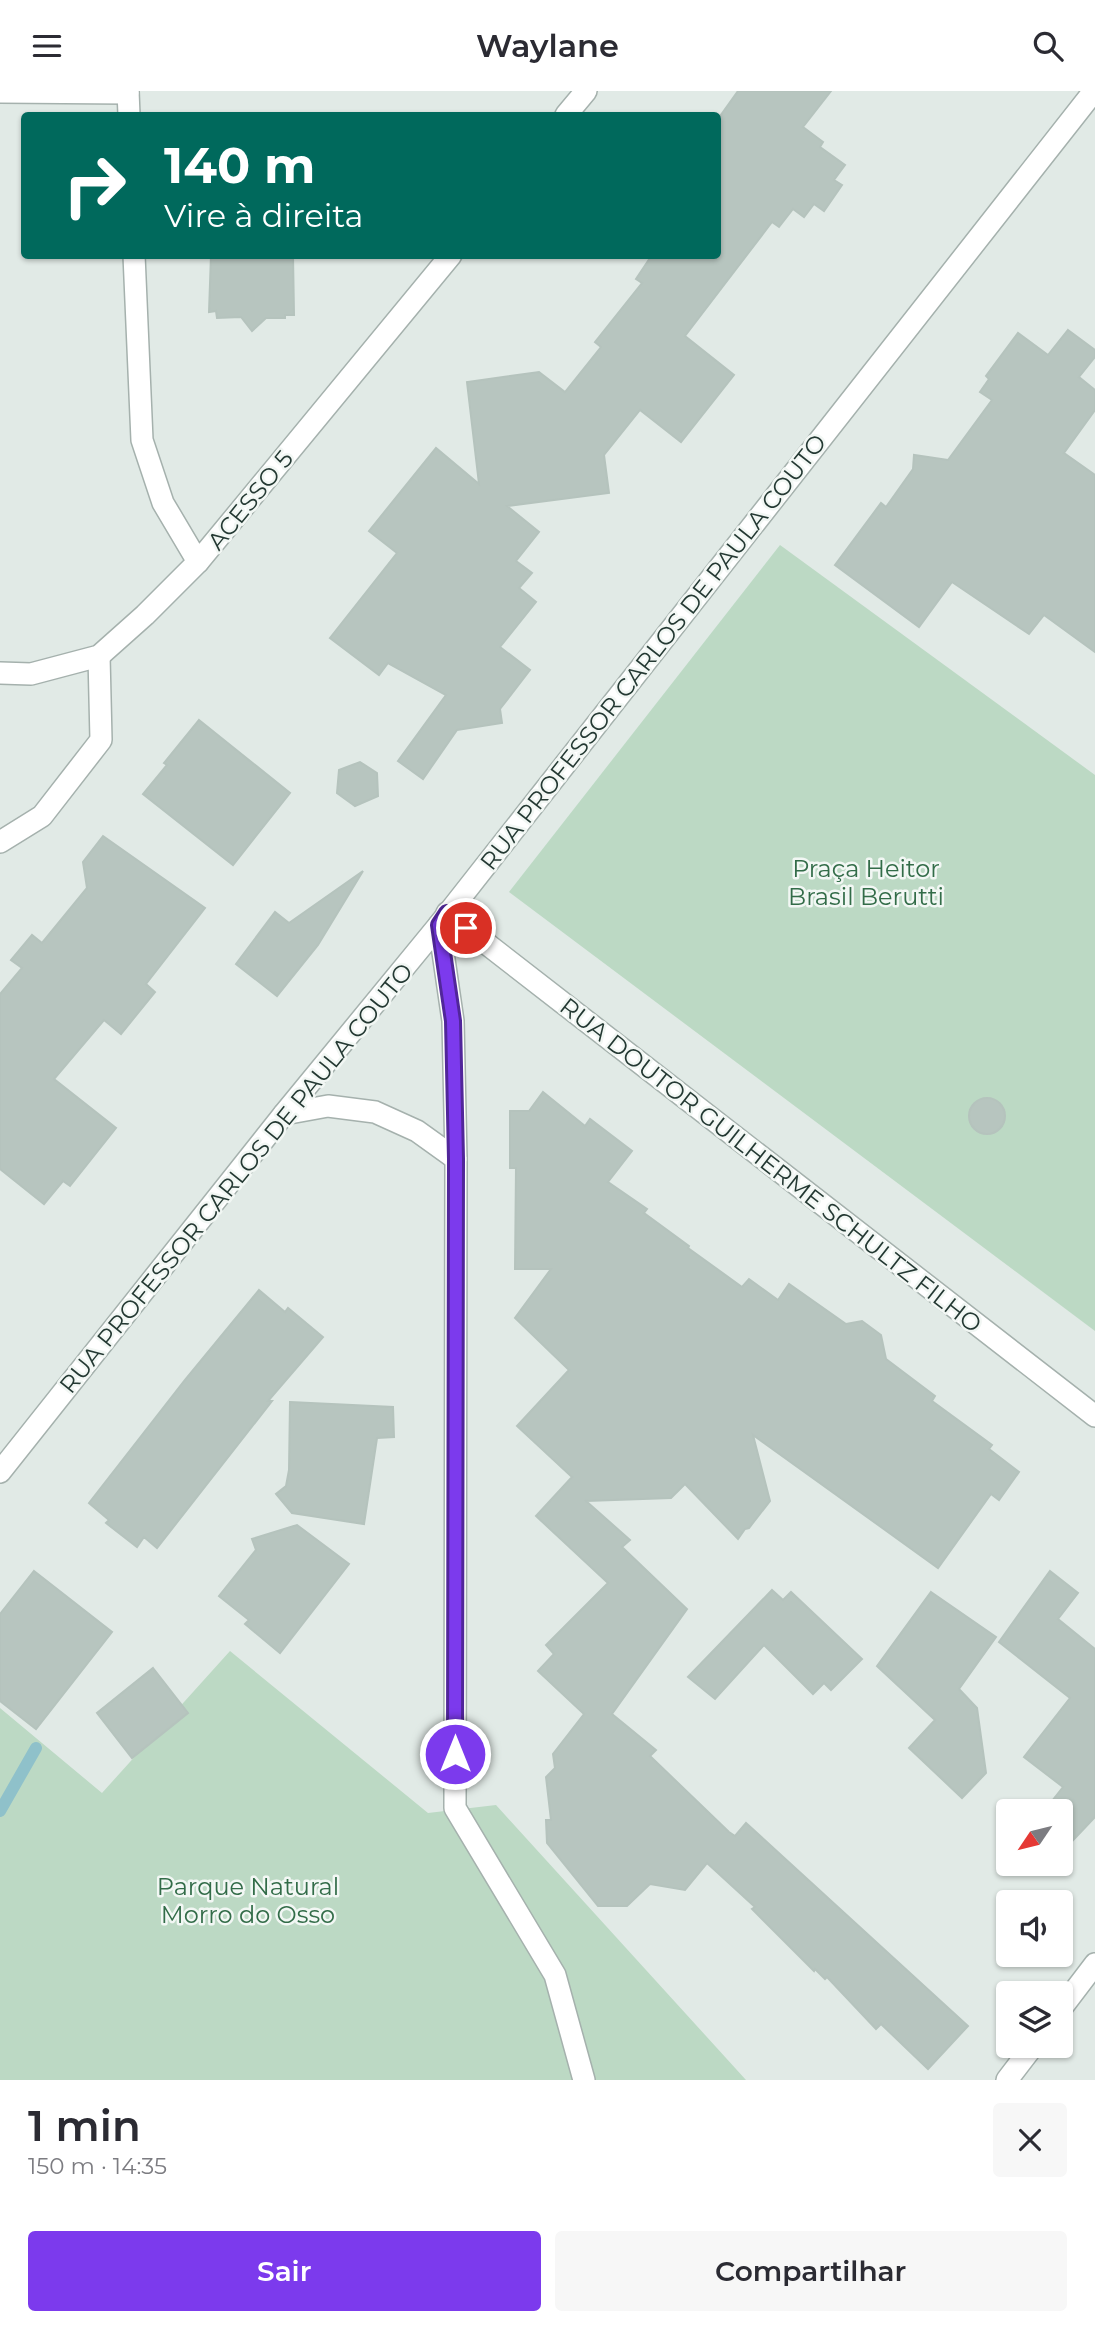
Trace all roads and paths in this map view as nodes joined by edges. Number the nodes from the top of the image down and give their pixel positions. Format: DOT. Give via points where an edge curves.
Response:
graph roads {
  1 [pos="586,91"];
  2 [pos="1094,91"];
  3 [pos="0,92"];
  4 [pos="128,92"];
  5 [pos="129,112"];
  6 [pos="568,112"];
  7 [pos="134,259"];
  8 [pos="448,259"];
  9 [pos="198,562"];
  10 [pos="99,656"];
  11 [pos="0,673"];
  12 [pos="0,842"];
  13 [pos="443,919"];
  14 [pos="284,1114"];
  15 [pos="456,1159"];
  16 [pos="1095,1416"];
  17 [pos="0,1472"];
  18 [pos="1095,1964"];
  19 [pos="1073,1993"];
  20 [pos="1024,2058"];
  21 [pos="584,2080"];
  22 [pos="1007,2080"];
  1 -- 6 [label="street"];
  2 -- 13 [label="street, RUA PROFESSOR CARLOS DE PAULA COUTO"];
  3 -- 4 [label="street"];
  4 -- 5 [label="street"];
  7 -- 9 [label="street, ACESSO 5" via="142,440 163,502"];
  8 -- 9 [label="street, ACESSO 5"];
  9 -- 10 [label="street"];
  10 -- 11 [label="street" via="31,674"];
  10 -- 12 [label="street" via="101,740 42,816"];
  13 -- 14 [label="street, RUA PROFESSOR CARLOS DE PAULA COUTO"];
  13 -- 15 [label="street" via="453,1021"];
  13 -- 16 [label="street, RUA DOUTOR GUILHERME SCHULTZ FILHO"];
  14 -- 15 [label="street" via="328,1106 375,1112 416,1131"];
  14 -- 17 [label="street, RUA PROFESSOR CARLOS DE PAULA COUTO"];
  15 -- 21 [label="street" via="455,1808 555,1975"];
  18 -- 19 [label="street"];
  20 -- 22 [label="street"];
}
